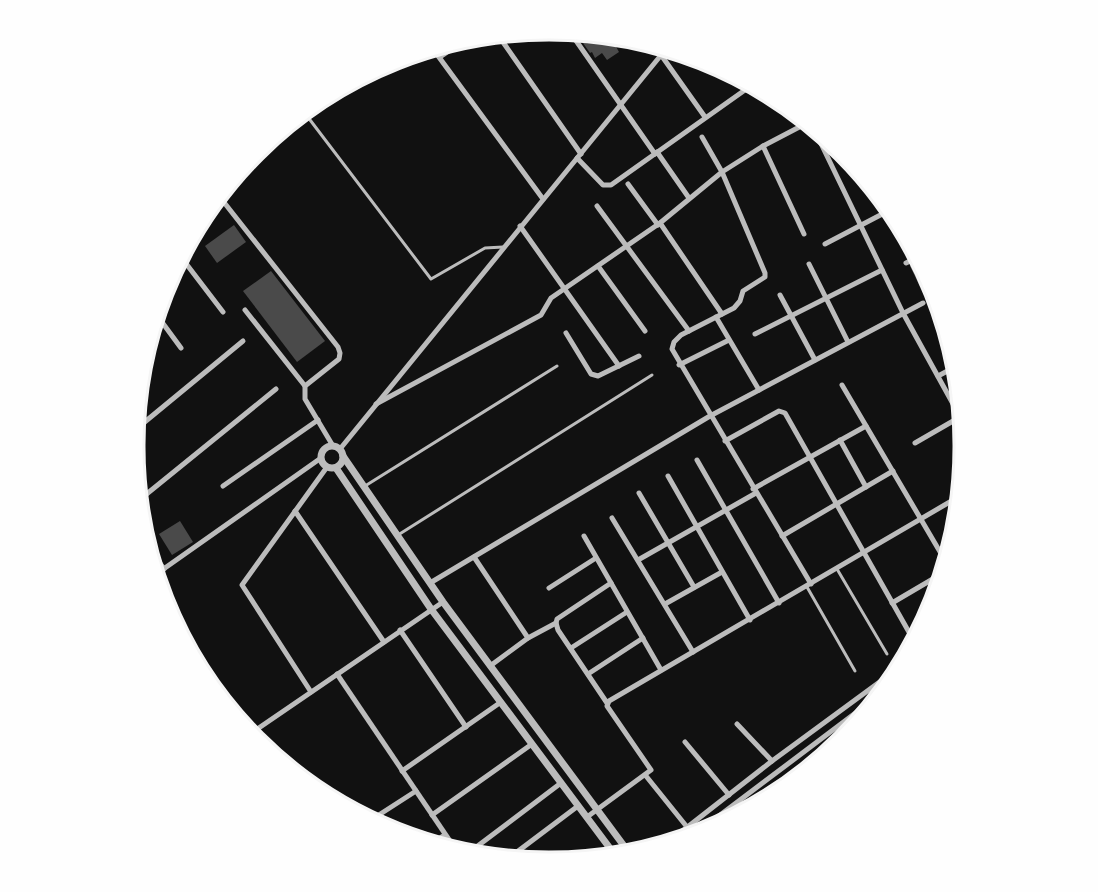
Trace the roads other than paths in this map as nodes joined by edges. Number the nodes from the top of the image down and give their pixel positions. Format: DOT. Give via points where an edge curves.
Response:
graph roads {
  1 [pos="576,41"];
  2 [pos="503,43"];
  3 [pos="444,54"];
  4 [pos="660,56"];
  5 [pos="440,57"];
  6 [pos="662,57"];
  7 [pos="744,91"];
  8 [pos="621,106"];
  9 [pos="705,117"];
  10 [pos="309,119"];
  11 [pos="799,127"];
  12 [pos="702,137"];
  13 [pos="762,146"];
  14 [pos="823,147"];
  15 [pos="656,153"];
  16 [pos="579,156"];
  17 [pos="722,172"];
  18 [pos="628,184"];
  19 [pos="689,198"];
  20 [pos="543,199"];
  21 [pos="224,203"];
  22 [pos="597,206"];
  23 [pos="881,214"];
  24 [pos="659,224"];
  25 [pos="861,225"];
  26 [pos="520,226"];
  27 [pos="804,234"];
  28 [pos="825,244"];
  29 [pos="628,246"];
  30 [pos="503,247"];
  31 [pos="910,261"];
  32 [pos="906,263"];
  33 [pos="187,264"];
  34 [pos="809,264"];
  35 [pos="598,266"];
  36 [pos="882,270"];
  37 [pos="564,288"];
  38 [pos="780,295"];
  39 [pos="827,297"];
  40 [pos="923,303"];
  41 [pos="245,310"];
  42 [pos="223,312"];
  43 [pos="903,313"];
  44 [pos="791,315"];
  45 [pos="719,316"];
  46 [pos="163,323"];
  47 [pos="645,331"];
  48 [pos="689,331"];
  49 [pos="566,333"];
  50 [pos="755,334"];
  51 [pos="729,340"];
  52 [pos="243,341"];
  53 [pos="848,342"];
  54 [pos="181,348"];
  55 [pos="639,356"];
  56 [pos="815,360"];
  57 [pos="679,365"];
  58 [pos="557,366"];
  59 [pos="619,366"];
  60 [pos="948,371"];
  61 [pos="652,375"];
  62 [pos="938,376"];
  63 [pos="842,385"];
  64 [pos="305,386"];
  65 [pos="276,389"];
  66 [pos="759,390"];
  67 [pos="952,403"];
  68 [pos="376,404"];
  69 [pos="710,416"];
  70 [pos="318,420"];
  71 [pos="144,423"];
  72 [pos="954,424"];
  73 [pos="866,426"];
  74 [pos="840,440"];
  75 [pos="725,441"];
  76 [pos="915,443"];
  77 [pos="339,450"];
  78 [pos="810,457"];
  79 [pos="321,458"];
  80 [pos="697,460"];
  81 [pos="327,467"];
  82 [pos="336,468"];
  83 [pos="894,471"];
  84 [pos="668,476"];
  85 [pos="223,486"];
  86 [pos="365,486"];
  87 [pos="866,487"];
  88 [pos="755,491"];
  89 [pos="639,493"];
  90 [pos="146,494"];
  91 [pos="951,502"];
  92 [pos="837,504"];
  93 [pos="726,510"];
  94 [pos="295,512"];
  95 [pos="612,518"];
  96 [pos="922,519"];
  97 [pos="696,526"];
  98 [pos="398,536"];
  99 [pos="584,536"];
  100 [pos="782,536"];
  101 [pos="668,543"];
  102 [pos="941,552"];
  103 [pos="864,553"];
  104 [pos="474,557"];
  105 [pos="596,558"];
  106 [pos="638,560"];
  107 [pos="161,564"];
  108 [pos="164,568"];
  109 [pos="837,569"];
  110 [pos="722,572"];
  111 [pos="932,580"];
  112 [pos="430,583"];
  113 [pos="611,583"];
  114 [pos="809,585"];
  115 [pos="694,587"];
  116 [pos="549,588"];
  117 [pos="442,602"];
  118 [pos="779,603"];
  119 [pos="892,603"];
  120 [pos="665,604"];
  121 [pos="431,609"];
  122 [pos="627,612"];
  123 [pos="750,620"];
  124 [pos="556,623"];
  125 [pos="400,630"];
  126 [pos="909,632"];
  127 [pos="643,638"];
  128 [pos="528,639"];
  129 [pos="384,642"];
  130 [pos="571,648"];
  131 [pos="693,652"];
  132 [pos="887,654"];
  133 [pos="490,666"];
  134 [pos="661,670"];
  135 [pos="855,671"];
  136 [pos="337,674"];
  137 [pos="480,674"];
  138 [pos="588,674"];
  139 [pos="877,684"];
  140 [pos="311,692"];
  141 [pos="501,702"];
  142 [pos="607,703"];
  143 [pos="851,716"];
  144 [pos="737,724"];
  145 [pos="466,727"];
  146 [pos="258,729"];
  147 [pos="685,742"];
  148 [pos="532,744"];
  149 [pos="772,761"];
  150 [pos="402,771"];
  151 [pos="646,776"];
  152 [pos="561,783"];
  153 [pos="416,791"];
  154 [pos="729,795"];
  155 [pos="578,806"];
  156 [pos="597,810"];
  157 [pos="725,811"];
  158 [pos="380,814"];
  159 [pos="432,815"];
  160 [pos="586,817"];
  161 [pos="687,827"];
  162 [pos="445,835"];
  163 [pos="441,837"];
  164 [pos="448,839"];
  165 [pos="479,845"];
  166 [pos="623,845"];
  167 [pos="609,847"];
  168 [pos="519,851"];
  1 -- 8 [label="street"];
  2 -- 16 [label="street"];
  3 -- 5 [label="street"];
  4 -- 8 [label="street"];
  5 -- 20 [label="street"];
  6 -- 9 [label="street"];
  7 -- 9 [label="street"];
  8 -- 15 [label="street"];
  8 -- 16 [label="street"];
  9 -- 15 [label="street"];
  10 -- 30 [label="lane" via="431,279 485,248"];
  11 -- 13 [label="street"];
  12 -- 17 [label="street"];
  13 -- 17 [label="street"];
  13 -- 27 [label="street"];
  14 -- 25 [label="street"];
  15 -- 16 [label="street" via="606,186"];
  15 -- 19 [label="street"];
  16 -- 20 [label="street"];
  17 -- 19 [label="street"];
  17 -- 45 [label="street" via="765,273 762,280 743,291 738,305"];
  18 -- 24 [label="street"];
  19 -- 24 [label="street"];
  20 -- 26 [label="street"];
  21 -- 64 [label="street" via="338,347 336,363"];
  22 -- 29 [label="street"];
  23 -- 25 [label="street"];
  24 -- 29 [label="street"];
  24 -- 45 [label="street"];
  25 -- 28 [label="street"];
  25 -- 36 [label="street"];
  26 -- 30 [label="street"];
  26 -- 37 [label="street"];
  29 -- 35 [label="street"];
  29 -- 48 [label="street"];
  30 -- 68 [label="street"];
  31 -- 32 [label="street"];
  33 -- 42 [label="street"];
  34 -- 39 [label="street"];
  35 -- 37 [label="street"];
  35 -- 47 [label="street"];
  36 -- 39 [label="street"];
  36 -- 43 [label="street"];
  37 -- 59 [label="street"];
  37 -- 68 [label="street" via="551,298 541,315"];
  38 -- 44 [label="street"];
  39 -- 44 [label="street"];
  39 -- 53 [label="street"];
  40 -- 43 [label="street"];
  41 -- 64 [label="street"];
  43 -- 53 [label="street"];
  43 -- 62 [label="street"];
  44 -- 50 [label="street"];
  44 -- 56 [label="street"];
  45 -- 48 [label="street"];
  45 -- 51 [label="street"];
  46 -- 54 [label="street"];
  48 -- 57 [label="street" via="672,346"];
  49 -- 59 [label="street" via="591,374 598,376"];
  51 -- 57 [label="street"];
  51 -- 66 [label="street"];
  52 -- 71 [label="street"];
  53 -- 56 [label="street"];
  55 -- 59 [label="street"];
  56 -- 66 [label="street"];
  57 -- 69 [label="street"];
  58 -- 86 [label="lane"];
  60 -- 62 [label="street"];
  61 -- 98 [label="lane"];
  62 -- 67 [label="street"];
  63 -- 73 [label="street"];
  64 -- 70 [label="street" via="304,399"];
  65 -- 90 [label="street"];
  66 -- 69 [label="street"];
  68 -- 77 [label="street"];
  69 -- 75 [label="street"];
  69 -- 104 [label="street"];
  70 -- 77 [label="street"];
  70 -- 85 [label="street"];
  72 -- 76 [label="street"];
  73 -- 74 [label="street"];
  73 -- 83 [label="street"];
  74 -- 78 [label="street"];
  74 -- 87 [label="street"];
  75 -- 78 [label="street" via="782,411"];
  75 -- 88 [label="street"];
  77 -- 79 [label="street" via="325,449"];
  77 -- 82 [label="street" via="341,464"];
  77 -- 86 [label="street"];
  78 -- 88 [label="street"];
  78 -- 92 [label="street"];
  79 -- 81 [label="street"];
  79 -- 108 [label="street"];
  80 -- 93 [label="street"];
  81 -- 82 [label="street"];
  81 -- 94 [label="street"];
  82 -- 121 [label="street"];
  83 -- 87 [label="street"];
  83 -- 96 [label="street"];
  84 -- 97 [label="street"];
  86 -- 98 [label="street"];
  87 -- 92 [label="street"];
  88 -- 93 [label="street"];
  88 -- 100 [label="street"];
  89 -- 101 [label="street"];
  91 -- 96 [label="street"];
  92 -- 100 [label="street"];
  92 -- 103 [label="street"];
  93 -- 97 [label="street"];
  93 -- 118 [label="street"];
  94 -- 129 [label="street"];
  94 -- 140 [label="street" via="242,585"];
  95 -- 106 [label="street"];
  96 -- 102 [label="street"];
  96 -- 103 [label="street"];
  97 -- 101 [label="street"];
  97 -- 110 [label="street"];
  98 -- 112 [label="street"];
  99 -- 105 [label="street"];
  100 -- 114 [label="street"];
  101 -- 106 [label="street"];
  101 -- 115 [label="street"];
  103 -- 109 [label="street"];
  103 -- 119 [label="street"];
  104 -- 112 [label="street"];
  104 -- 128 [label="street"];
  105 -- 113 [label="street"];
  105 -- 116 [label="street"];
  106 -- 120 [label="street"];
  107 -- 108 [label="street"];
  109 -- 114 [label="street"];
  109 -- 132 [label="lane"];
  110 -- 115 [label="street"];
  110 -- 123 [label="street"];
  111 -- 119 [label="street"];
  112 -- 117 [label="street"];
  113 -- 122 [label="street"];
  113 -- 124 [label="street"];
  114 -- 118 [label="street"];
  114 -- 135 [label="lane"];
  115 -- 120 [label="street"];
  117 -- 121 [label="street"];
  117 -- 133 [label="street"];
  118 -- 123 [label="street"];
  119 -- 126 [label="street"];
  120 -- 131 [label="street"];
  121 -- 125 [label="street"];
  121 -- 137 [label="street"];
  122 -- 127 [label="street"];
  122 -- 130 [label="street"];
  123 -- 131 [label="street"];
  124 -- 128 [label="street"];
  124 -- 130 [label="street"];
  125 -- 129 [label="street"];
  125 -- 145 [label="street"];
  127 -- 134 [label="street"];
  127 -- 138 [label="street"];
  128 -- 133 [label="street"];
  129 -- 136 [label="street"];
  130 -- 138 [label="street"];
  131 -- 134 [label="street"];
  133 -- 137 [label="street"];
  133 -- 156 [label="street"];
  134 -- 142 [label="street"];
  136 -- 140 [label="street"];
  136 -- 150 [label="street"];
  137 -- 141 [label="street"];
  138 -- 142 [label="street"];
  139 -- 149 [label="street"];
  140 -- 146 [label="street"];
  141 -- 145 [label="street"];
  141 -- 148 [label="street"];
  142 -- 151 [label="street" via="650,767"];
  143 -- 157 [label="street"];
  144 -- 149 [label="street"];
  145 -- 150 [label="street"];
  147 -- 154 [label="street"];
  148 -- 152 [label="street"];
  148 -- 159 [label="street"];
  149 -- 154 [label="street"];
  150 -- 153 [label="street"];
  151 -- 156 [label="street"];
  151 -- 161 [label="street"];
  152 -- 155 [label="street"];
  152 -- 165 [label="street"];
  153 -- 158 [label="street"];
  153 -- 159 [label="street"];
  154 -- 161 [label="street"];
  155 -- 160 [label="street"];
  155 -- 168 [label="street"];
  156 -- 160 [label="street"];
  156 -- 166 [label="street"];
  159 -- 162 [label="street"];
  160 -- 167 [label="street"];
  162 -- 163 [label="street"];
  162 -- 164 [label="street"];
}
